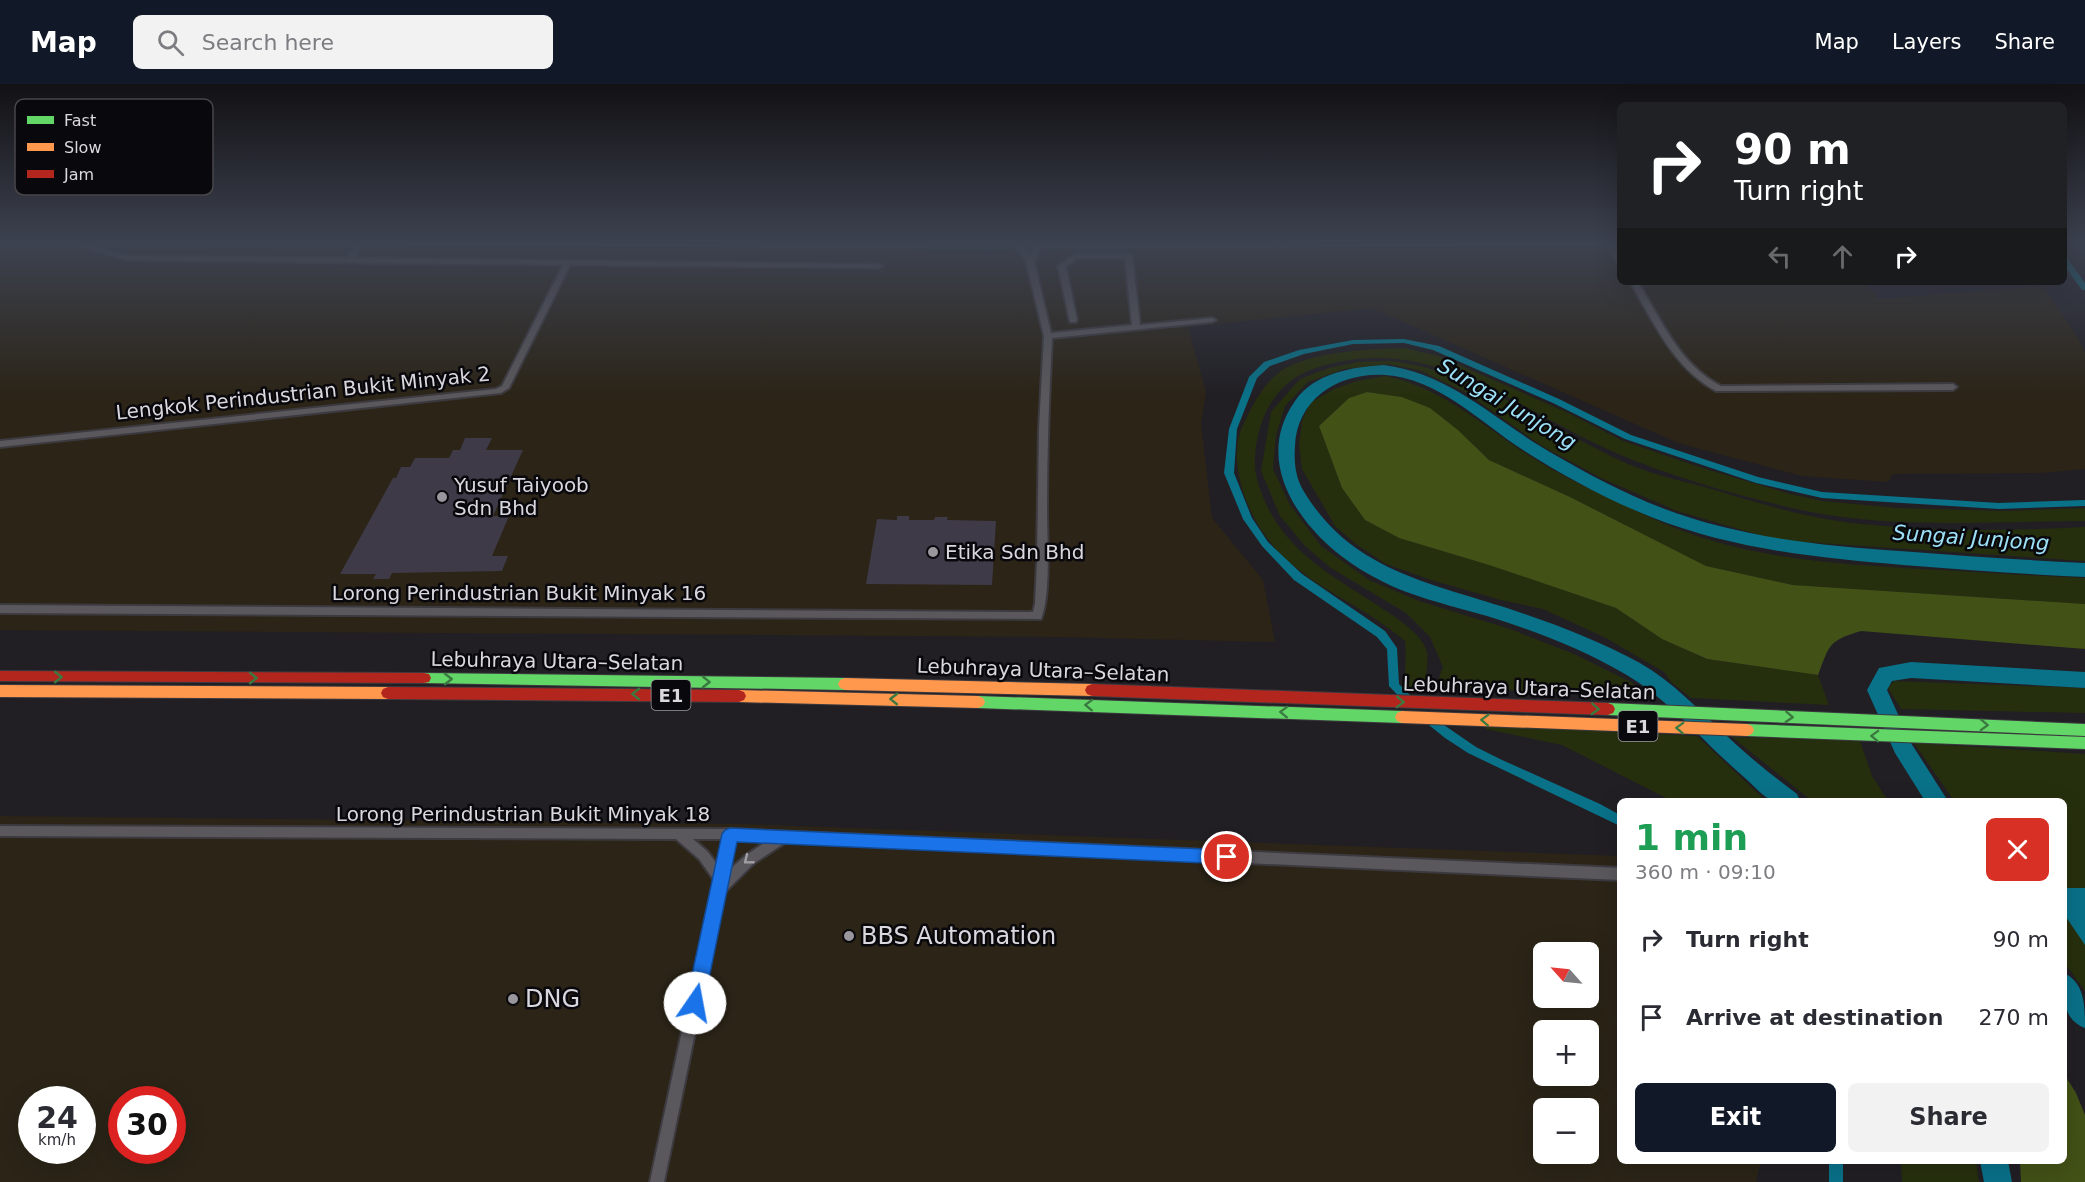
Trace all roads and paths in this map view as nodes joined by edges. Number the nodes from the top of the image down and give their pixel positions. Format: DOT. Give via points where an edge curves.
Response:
graph roads {
  1 [pos="552,293"];
  2 [pos="1038,293"];
  3 [pos="1067,293"];
  4 [pos="1133,293"];
  5 [pos="1642,293"];
  6 [pos="1212,320"];
  7 [pos="1073,321"];
  8 [pos="1136,327"];
  9 [pos="1048,336"];
  10 [pos="1953,387"];
  11 [pos="0,444"];
  12 [pos="0,609"];
  13 [pos="0,676"];
  14 [pos="0,691"];
  15 [pos="2085,730"];
  16 [pos="2085,743"];
  17 [pos="0,831"];
  18 [pos="679,834"];
  19 [pos="730,834"];
  20 [pos="784,837"];
  21 [pos="1617,874"];
  22 [pos="720,885"];
  23 [pos="657,1182"];
  1 -- 11 [label="street, Lengkok Perindustrian Bukit Minyak 2" via="505,388 498,391"];
  2 -- 9 [label="street"];
  3 -- 7 [label="street"];
  4 -- 8 [label="street"];
  5 -- 10 [label="street" via="1691,372 1704,384 1719,389"];
  6 -- 8 [label="street"];
  8 -- 9 [label="street"];
  9 -- 12 [label="street, Lorong Perindustrian Bukit Minyak 16" via="1037,616"];
  13 -- 15 [label="highway, Lebuhraya Utara–Selatan / E1, one-way" via="944,686"];
  16 -- 14 [label="highway, Lebuhraya Utara–Selatan / E1, one-way" via="748,696"];
  17 -- 18 [label="street, Lorong Perindustrian Bukit Minyak 18"];
  18 -- 19 [label="street, Lorong Perindustrian Bukit Minyak 18"];
  18 -- 22 [label="street" via="703,855"];
  19 -- 20 [label="street, Lorong Perindustrian Bukit Minyak 18"];
  19 -- 22 [label="street"];
  20 -- 21 [label="street, Lorong Perindustrian Bukit Minyak 18"];
  20 -- 22 [label="street, one-way" via="764,848"];
  22 -- 23 [label="street"];
}
